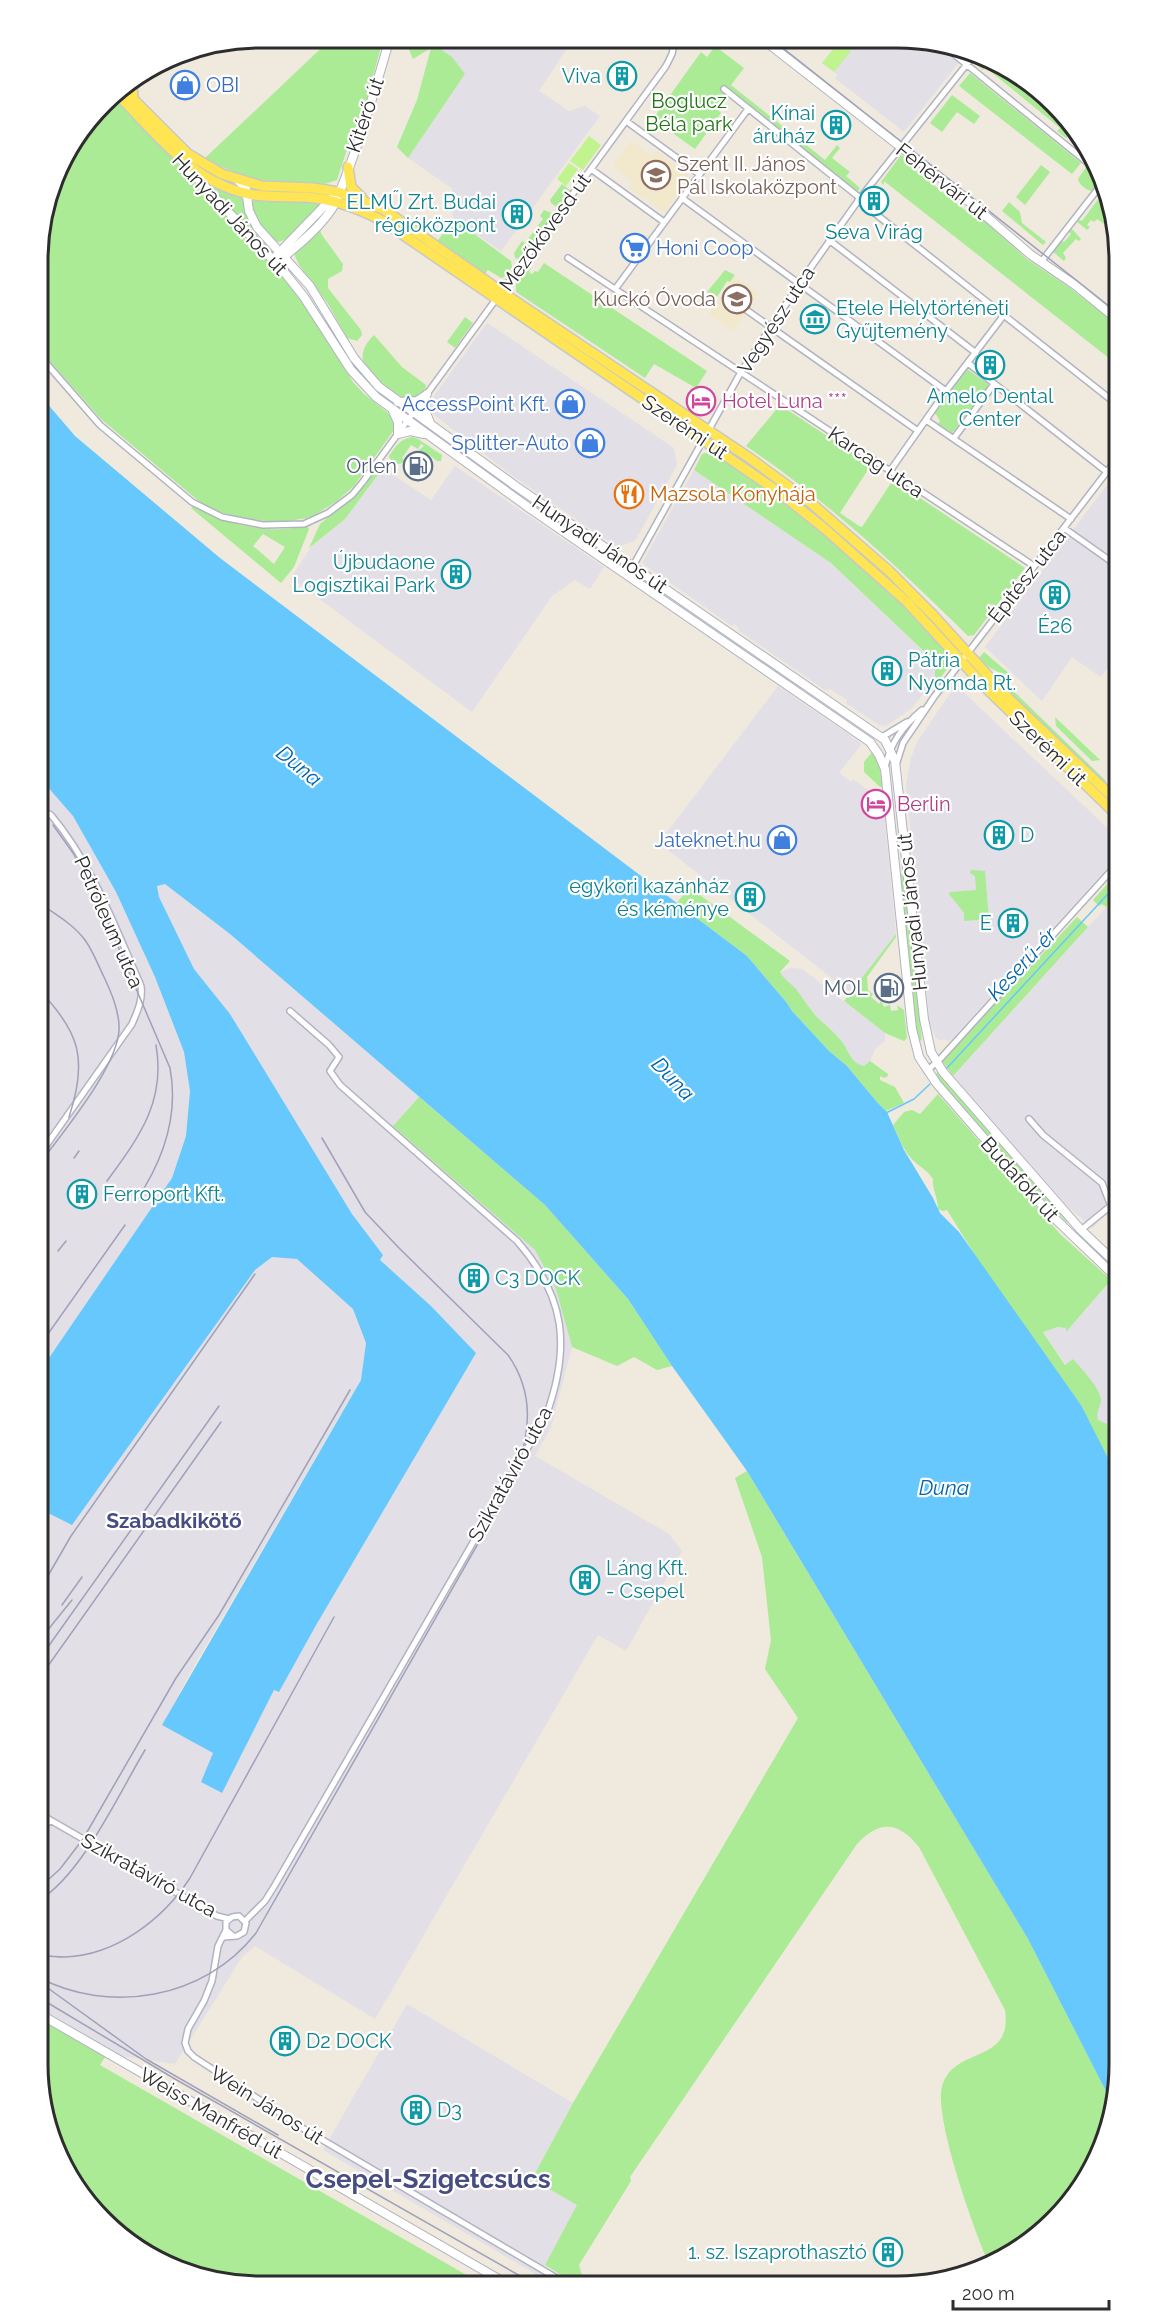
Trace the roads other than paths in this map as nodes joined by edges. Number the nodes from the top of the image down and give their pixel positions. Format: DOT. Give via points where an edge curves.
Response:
graph roads {
  1 [pos="387,48"];
  2 [pos="673,48"];
  3 [pos="774,48"];
  4 [pos="961,58"];
  5 [pos="968,63"];
  6 [pos="724,89"];
  7 [pos="133,91"];
  8 [pos="126,96"];
  9 [pos="124,98"];
  10 [pos="133,100"];
  11 [pos="748,109"];
  12 [pos="626,121"];
  13 [pos="900,147"];
  14 [pos="178,157"];
  15 [pos="1084,159"];
  16 [pos="348,167"];
  17 [pos="591,169"];
  18 [pos="699,174"];
  19 [pos="238,180"];
  20 [pos="1097,190"];
  21 [pos="247,194"];
  22 [pos="335,198"];
  23 [pos="682,198"];
  24 [pos="859,199"];
  25 [pos="364,200"];
  26 [pos="664,222"];
  27 [pos="829,240"];
  28 [pos="296,244"];
  29 [pos="281,254"];
  30 [pos="568,258"];
  31 [pos="275,261"];
  32 [pos="1041,262"];
  33 [pos="297,271"];
  34 [pos="800,284"];
  35 [pos="615,288"];
  36 [pos="499,296"];
  37 [pos="745,309"];
  38 [pos="1109,313"];
  39 [pos="1004,315"];
  40 [pos="771,328"];
  41 [pos="976,353"];
  42 [pos="968,363"];
  43 [pos="48,366"];
  44 [pos="741,372"];
  45 [pos="994,384"];
  46 [pos="946,391"];
  47 [pos="427,394"];
  48 [pos="1109,398"];
  49 [pos="398,402"];
  50 [pos="392,410"];
  51 [pos="413,413"];
  52 [pos="926,420"];
  53 [pos="407,421"];
  54 [pos="433,427"];
  55 [pos="709,430"];
  56 [pos="918,431"];
  57 [pos="398,434"];
  58 [pos="427,435"];
  59 [pos="954,438"];
  60 [pos="704,440"];
  61 [pos="1109,469"];
  62 [pos="890,471"];
  63 [pos="1107,472"];
  64 [pos="538,502"];
  65 [pos="532,510"];
  66 [pos="1071,519"];
  67 [pos="1064,528"];
  68 [pos="1109,560"];
  69 [pos="633,566"];
  70 [pos="1034,566"];
  71 [pos="628,575"];
  72 [pos="663,586"];
  73 [pos="667,602"];
  74 [pos="687,603"];
  75 [pos="732,634"];
  76 [pos="726,643"];
  77 [pos="964,658"];
  78 [pos="782,668"];
  79 [pos="792,675"];
  80 [pos="776,677"];
  81 [pos="786,684"];
  82 [pos="934,697"];
  83 [pos="908,721"];
  84 [pos="910,732"];
  85 [pos="869,742"];
  86 [pos="888,743"];
  87 [pos="896,766"];
  88 [pos="885,769"];
  89 [pos="1109,794"];
  90 [pos="1109,807"];
  91 [pos="48,817"];
  92 [pos="905,844"];
  93 [pos="893,845"];
  94 [pos="908,871"];
  95 [pos="895,872"];
  96 [pos="1109,873"];
  97 [pos="290,1011"];
  98 [pos="937,1063"];
  99 [pos="927,1071"];
  100 [pos="1029,1119"];
  101 [pos="48,1143"];
  102 [pos="1109,1199"];
  103 [pos="1109,1208"];
  104 [pos="1081,1230"];
  105 [pos="1072,1237"];
  106 [pos="1109,1257"];
  107 [pos="1109,1271"];
  108 [pos="48,1819"];
  109 [pos="51,1821"];
  110 [pos="48,1822"];
  111 [pos="243,1919"];
  112 [pos="227,1924"];
  113 [pos="232,1935"];
  114 [pos="224,1937"];
  115 [pos="48,2019"];
  116 [pos="493,2276"];
  117 [pos="553,2276"];
  1 -- 16 [label="main road, Kitérő út"];
  2 -- 12 [label="street, Mezőkövesd út" via="669,62"];
  3 -- 13 [label="main road, Fehérvári út"];
  4 -- 5 [label="street"];
  5 -- 13 [label="street, Vegyész utca"];
  5 -- 15 [label="street"];
  6 -- 11 [label="street"];
  7 -- 10 [label="main road"];
  8 -- 10 [label="main road, Hunyadi János út"];
  9 -- 14 [label="main road, Hunyadi János út"];
  10 -- 19 [label="main road, Hunyadi János út" via="194,158"];
  11 -- 18 [label="street"];
  11 -- 24 [label="street"];
  12 -- 17 [label="street, Mezőkövesd út"];
  12 -- 18 [label="street"];
  13 -- 24 [label="street, Vegyész utca"];
  13 -- 32 [label="main road, Fehérvári út"];
  14 -- 21 [label="main road, Szerémi út" via="210,180"];
  14 -- 31 [label="main road, Hunyadi János út"];
  16 -- 22 [label="main road, Kitérő út"];
  16 -- 25 [label="main road" via="351,187"];
  17 -- 26 [label="street"];
  17 -- 36 [label="street, Mezőkövesd út"];
  18 -- 23 [label="street"];
  19 -- 21 [label="main road, Hunyadi János út"];
  19 -- 22 [label="main road, Szerémi út" via="272,187 313,188"];
  20 -- 32 [label="street"];
  21 -- 22 [label="main road, Szerémi út"];
  21 -- 29 [label="main road, Hunyadi János út" via="252,219"];
  22 -- 25 [label="main road, Szerémi út"];
  22 -- 28 [label="main road, Kitérő út" via="321,221"];
  22 -- 29 [label="main road, Kitérő út"];
  22 -- 36 [label="main road, Szerémi út" via="382,222"];
  23 -- 26 [label="street"];
  23 -- 34 [label="street"];
  24 -- 27 [label="street, Vegyész utca"];
  24 -- 39 [label="street"];
  25 -- 36 [label="main road, Szerémi út" via="383,209"];
  26 -- 35 [label="street"];
  27 -- 34 [label="street, Vegyész utca"];
  27 -- 41 [label="street"];
  28 -- 29 [label="main road, Kitérő út"];
  28 -- 33 [label="main road" via="293,257"];
  29 -- 31 [label="main road, Kitérő út"];
  29 -- 33 [label="main road, Hunyadi János út"];
  30 -- 35 [label="street, Karcag utca"];
  31 -- 50 [label="main road, Hunyadi János út" via="304,297 356,377"];
  32 -- 38 [label="main road, Fehérvári út"];
  33 -- 49 [label="main road, Hunyadi János út" via="321,302 354,358"];
  34 -- 40 [label="street, Vegyész utca"];
  34 -- 46 [label="street"];
  35 -- 44 [label="street, Karcag utca"];
  36 -- 47 [label="street, Mezőkövesd út"];
  36 -- 55 [label="main road, Szerémi út"];
  36 -- 60 [label="main road, Szerémi út"];
  37 -- 40 [label="street"];
  39 -- 41 [label="street"];
  39 -- 48 [label="street"];
  40 -- 44 [label="street, Vegyész utca"];
  40 -- 56 [label="street"];
  41 -- 42 [label="street"];
  42 -- 45 [label="street"];
  42 -- 46 [label="street"];
  43 -- 57 [label="street, Mezőkövesd út" via="100,425 177,490 205,510 228,519 263,525 316,520 352,495"];
  44 -- 55 [label="street, Vegyész utca"];
  44 -- 62 [label="street, Karcag utca"];
  45 -- 59 [label="street"];
  45 -- 63 [label="street"];
  46 -- 52 [label="street"];
  47 -- 49 [label="main road" via="417,401"];
  47 -- 51 [label="street, Mezőkövesd út"];
  47 -- 54 [label="main road" via="423,409"];
  49 -- 51 [label="main road, Hunyadi János út"];
  50 -- 53 [label="main road, Hunyadi János út"];
  50 -- 57 [label="main road"];
  51 -- 53 [label="street, Mezőkövesd út"];
  51 -- 54 [label="main road, Hunyadi János út"];
  52 -- 56 [label="street"];
  52 -- 59 [label="street"];
  53 -- 57 [label="street, Mezőkövesd út"];
  53 -- 58 [label="main road, Hunyadi János út"];
  54 -- 64 [label="main road, Hunyadi János út"];
  55 -- 60 [label="street, Vegyész utca"];
  55 -- 77 [label="main road, Szerémi út" via="832,520 912,594"];
  56 -- 62 [label="street"];
  57 -- 58 [label="main road" via="410,431"];
  58 -- 65 [label="main road, Hunyadi János út"];
  59 -- 66 [label="street"];
  60 -- 69 [label="street, Vegyész utca"];
  60 -- 77 [label="main road, Szerémi út" via="825,529"];
  61 -- 63 [label="street, Építész utca"];
  62 -- 70 [label="street, Karcag utca"];
  63 -- 66 [label="street, Építész utca"];
  64 -- 65 [label="main road"];
  64 -- 69 [label="main road, Hunyadi János út"];
  65 -- 71 [label="main road, Hunyadi János út"];
  66 -- 67 [label="street, Építész utca"];
  67 -- 68 [label="street"];
  67 -- 70 [label="street, Építész utca"];
  69 -- 71 [label="main road"];
  69 -- 72 [label="main road, Hunyadi János út"];
  70 -- 77 [label="street, Építész utca"];
  71 -- 73 [label="main road, Hunyadi János út"];
  72 -- 73 [label="main road"];
  72 -- 74 [label="main road, Hunyadi János út"];
  73 -- 74 [label="main road"];
  73 -- 76 [label="main road, Hunyadi János út"];
  74 -- 75 [label="main road, Hunyadi János út"];
  75 -- 76 [label="main road"];
  75 -- 78 [label="main road, Hunyadi János út"];
  76 -- 80 [label="main road, Hunyadi János út"];
  77 -- 82 [label="street, Építész utca"];
  77 -- 89 [label="main road, Szerémi út"];
  77 -- 90 [label="main road, Szerémi út" via="1006,708"];
  78 -- 79 [label="main road, Hunyadi János út"];
  78 -- 80 [label="main road"];
  79 -- 81 [label="main road"];
  79 -- 86 [label="main road, Hunyadi János út"];
  80 -- 81 [label="main road, Hunyadi János út"];
  81 -- 85 [label="main road, Hunyadi János út"];
  82 -- 83 [label="street, Építész utca"];
  82 -- 84 [label="street, Építész utca"];
  83 -- 86 [label="street, Építész utca"];
  83 -- 86 [label="street, Építész utca"];
  84 -- 86 [label="street, Építész utca"];
  84 -- 87 [label="street, Építész utca"];
  85 -- 86 [label="main road"];
  85 -- 88 [label="main road, Hunyadi János út"];
  86 -- 87 [label="main road, Hunyadi János út"];
  86 -- 88 [label="street, Építész utca"];
  87 -- 92 [label="main road, Hunyadi János út"];
  88 -- 93 [label="main road, Hunyadi János út"];
  91 -- 101 [label="street, Petróleum utca" via="60,826 97,886 142,993 128,1030"];
  92 -- 93 [label="main road"];
  92 -- 94 [label="main road, Hunyadi János út"];
  93 -- 95 [label="main road, Hunyadi János út"];
  94 -- 95 [label="main road"];
  94 -- 98 [label="main road, Hunyadi János út" via="925,1028"];
  95 -- 99 [label="main road, Hunyadi János út" via="912,1029 916,1051"];
  96 -- 98 [label="street"];
  97 -- 111 [label="street, Szikratávíró utca" via="339,1057 330,1071 340,1085 518,1241 546,1281 562,1338 556,1386 546,1416 275,1885 265,1901"];
  98 -- 99 [label="street"];
  98 -- 104 [label="main road, Budafoki út"];
  99 -- 105 [label="main road, Budafoki út"];
  100 -- 102 [label="street" via="1102,1183"];
  103 -- 104 [label="street"];
  104 -- 105 [label="main road"];
  104 -- 106 [label="main road, Budafoki út"];
  105 -- 107 [label="main road, Budafoki út"];
  108 -- 109 [label="street"];
  109 -- 110 [label="street"];
  109 -- 112 [label="street, Szikratávíró utca"];
  111 -- 112 [label="street" via="234,1916"];
  111 -- 113 [label="street" via="244,1932"];
  112 -- 113 [label="street"];
  112 -- 114 [label="street, Wein János út"];
  113 -- 114 [label="street"];
  114 -- 117 [label="street, Wein János út" via="218,1946 212,1981 188,2028 188,2051 304,2129"];
  115 -- 116 [label="main road, Weiss Manfréd út"];
}
